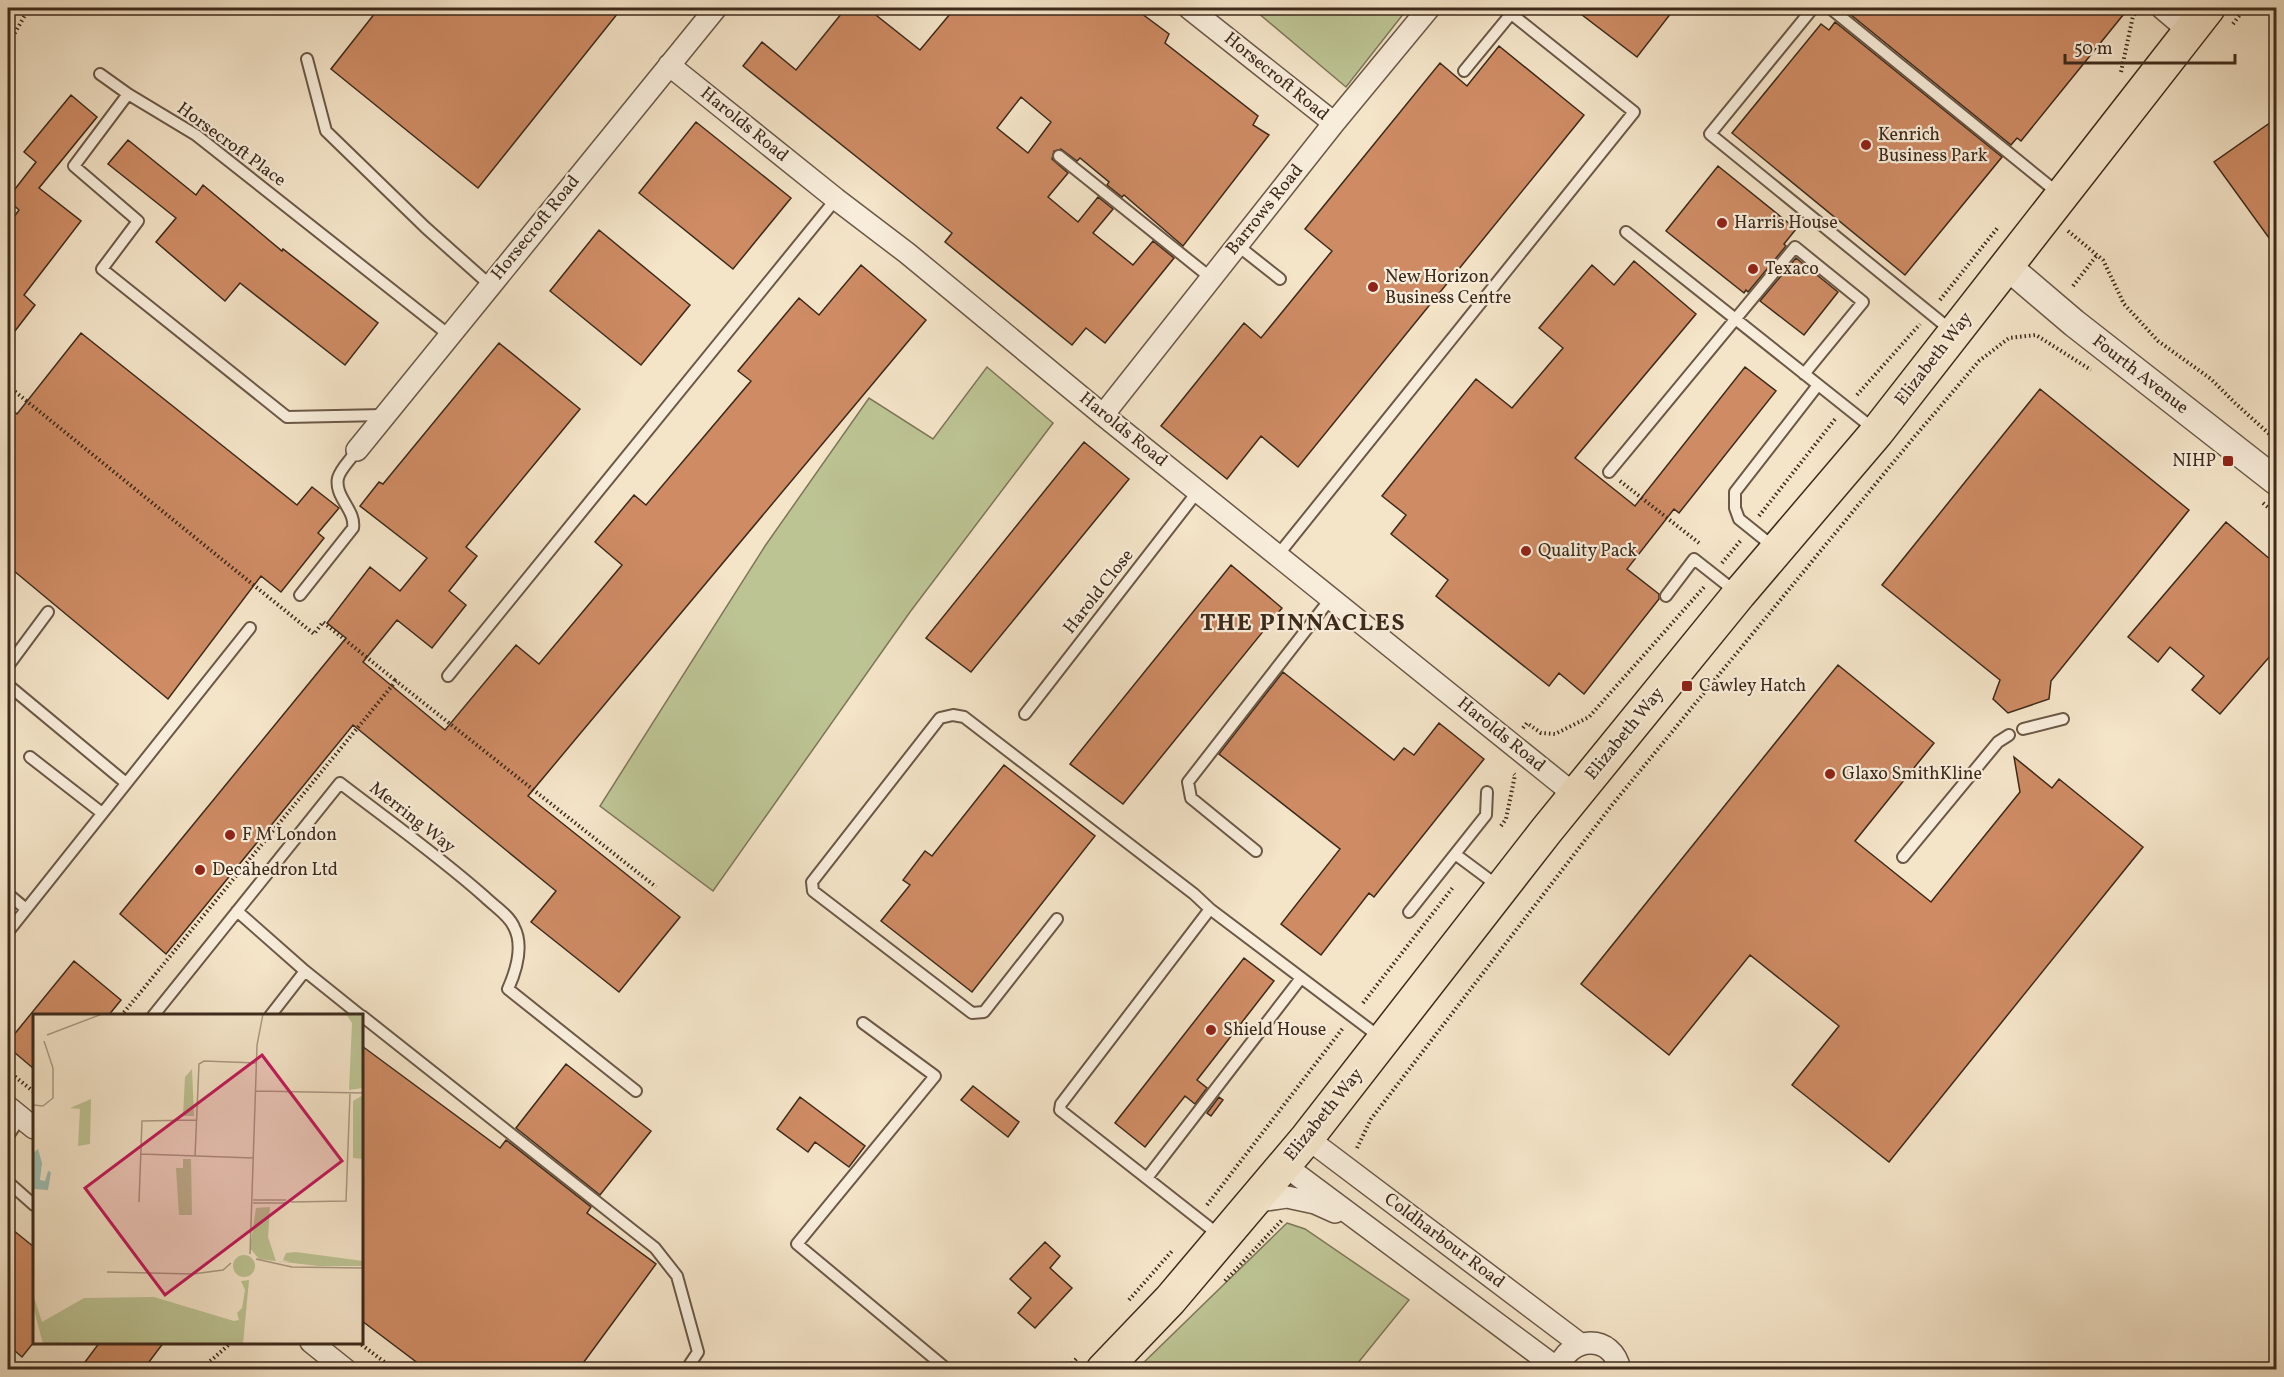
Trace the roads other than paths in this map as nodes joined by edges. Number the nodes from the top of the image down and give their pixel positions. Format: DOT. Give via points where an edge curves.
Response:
graph roads {
  1 [pos="716,8"];
  2 [pos="1189,8"];
  3 [pos="1429,8"];
  4 [pos="1813,8"];
  5 [pos="1830,8"];
  6 [pos="2162,8"];
  7 [pos="1510,9"];
  8 [pos="2198,19"];
  9 [pos="307,59"];
  10 [pos="669,65"];
  11 [pos="1464,71"];
  12 [pos="100,74"];
  13 [pos="128,94"];
  14 [pos="1334,123"];
  15 [pos="1059,156"];
  16 [pos="2061,195"];
  17 [pos="836,199"];
  18 [pos="1626,232"];
  19 [pos="1237,245"];
  20 [pos="2007,266"];
  21 [pos="1211,278"];
  22 [pos="1280,279"];
  23 [pos="490,285"];
  24 [pos="1736,320"];
  25 [pos="1955,333"];
  26 [pos="449,335"];
  27 [pos="1804,374"];
  28 [pos="1818,385"];
  29 [pos="1103,414"];
  30 [pos="385,416"];
  31 [pos="1877,432"];
  32 [pos="357,450"];
  33 [pos="1609,472"];
  34 [pos="2267,490"];
  35 [pos="1198,491"];
  36 [pos="1777,549"];
  37 [pos="1278,555"];
  38 [pos="1739,594"];
  39 [pos="300,595"];
  40 [pos="1666,596"];
  41 [pos="1331,598"];
  42 [pos="48,612"];
  43 [pos="250,628"];
  44 [pos="8,666"];
  45 [pos="448,676"];
  46 [pos="8,685"];
  47 [pos="1025,714"];
  48 [pos="2063,719"];
  49 [pos="2023,729"];
  50 [pos="2009,735"];
  51 [pos="30,757"];
  52 [pos="126,783"];
  53 [pos="1487,792"];
  54 [pos="1575,795"];
  55 [pos="102,813"];
  56 [pos="1256,851"];
  57 [pos="1455,854"];
  58 [pos="1903,857"];
  59 [pos="1500,888"];
  60 [pos="8,894"];
  61 [pos="26,909"];
  62 [pos="1210,909"];
  63 [pos="237,911"];
  64 [pos="1409,912"];
  65 [pos="1057,919"];
  66 [pos="8,932"];
  67 [pos="305,971"];
  68 [pos="1301,978"];
  69 [pos="155,1014"];
  70 [pos="272,1014"];
  71 [pos="359,1014"];
  72 [pos="363,1018"];
  73 [pos="863,1023"];
  74 [pos="1384,1040"];
  75 [pos="636,1091"];
  76 [pos="21,1117"];
  77 [pos="8,1136"];
  78 [pos="1307,1138"];
  79 [pos="1284,1165"];
  80 [pos="1147,1178"];
  81 [pos="8,1182"];
  82 [pos="1253,1202"];
  83 [pos="33,1204"];
  84 [pos="1366,1225"];
  85 [pos="1222,1238"];
  86 [pos="313,1344"];
  87 [pos="1580,1344"];
  88 [pos="1558,1369"];
  89 [pos="345,1370"];
  90 [pos="686,1370"];
  91 [pos="948,1370"];
  92 [pos="1103,1370"];
  93 [pos="1620,1370"];
  1 -- 10 [label="street, Horsecroft Road"];
  2 -- 14 [label="street, Horsecroft Road"];
  3 -- 14 [label="street, Barrows Road"];
  4 -- 25 [label="lane" via="1710,134"];
  5 -- 16 [label="lane"];
  6 -- 8 [label="street"];
  7 -- 11 [label="lane"];
  7 -- 37 [label="lane" via="1634,112"];
  8 -- 16 [label="main road, Elizabeth Way"];
  9 -- 23 [label="lane" via="326,131"];
  10 -- 17 [label="street, Harolds Road"];
  10 -- 23 [label="street, Horsecroft Road"];
  12 -- 13 [label="lane, Horsecroft Place"];
  13 -- 26 [label="lane, Horsecroft Place" via="196,135"];
  13 -- 30 [label="lane" via="74,166 138,221 102,269 287,417"];
  14 -- 19 [label="street, Barrows Road"];
  15 -- 21 [label="lane"];
  16 -- 20 [label="main road, Elizabeth Way"];
  17 -- 29 [label="street, Harolds Road"];
  17 -- 45 [label="lane"];
  18 -- 24 [label="lane"];
  19 -- 21 [label="street, Barrows Road"];
  19 -- 22 [label="lane"];
  20 -- 25 [label="main road, Elizabeth Way"];
  20 -- 34 [label="street, Fourth Avenue"];
  21 -- 29 [label="street, Barrows Road"];
  23 -- 26 [label="street, Horsecroft Road"];
  24 -- 27 [label="lane"];
  24 -- 27 [label="lane" via="1795,247 1863,302"];
  24 -- 33 [label="lane"];
  25 -- 31 [label="main road, Elizabeth Way"];
  26 -- 30 [label="street, Horsecroft Road"];
  27 -- 28 [label="lane"];
  28 -- 31 [label="lane"];
  28 -- 36 [label="lane" via="1735,492 1739,519"];
  29 -- 35 [label="street, Harolds Road"];
  30 -- 32 [label="street, Horsecroft Road"];
  31 -- 36 [label="main road, Elizabeth Way"];
  32 -- 39 [label="lane" via="338,476 338,491 354,522 353,528"];
  35 -- 37 [label="street, Harolds Road"];
  35 -- 47 [label="lane, Harold Close"];
  36 -- 38 [label="main road, Elizabeth Way"];
  37 -- 41 [label="street, Harolds Road"];
  38 -- 40 [label="lane" via="1694,560"];
  38 -- 54 [label="main road, Elizabeth Way"];
  41 -- 54 [label="street, Harolds Road"];
  41 -- 56 [label="lane" via="1188,782 1191,798"];
  42 -- 44 [label="lane"];
  43 -- 52 [label="lane"];
  46 -- 52 [label="lane"];
  48 -- 49 [label="lane"];
  50 -- 58 [label="lane" via="1998,742"];
  51 -- 55 [label="lane"];
  52 -- 55 [label="lane"];
  53 -- 57 [label="lane" via="1486,815"];
  54 -- 59 [label="main road, Elizabeth Way"];
  55 -- 61 [label="lane"];
  57 -- 59 [label="lane"];
  57 -- 64 [label="lane"];
  59 -- 74 [label="main road, Elizabeth Way"];
  60 -- 61 [label="lane"];
  61 -- 66 [label="lane"];
  62 -- 65 [label="lane" via="964,717 953,715 940,718 811,886 972,1013 984,1012"];
  62 -- 68 [label="lane"];
  62 -- 80 [label="lane" via="1061,1104 1060,1110"];
  63 -- 67 [label="lane"];
  63 -- 69 [label="lane, Merring Way"];
  63 -- 75 [label="lane, Merring Way" via="340,783 503,914 515,927 519,946 516,970 508,989"];
  67 -- 70 [label="lane"];
  67 -- 71 [label="lane"];
  68 -- 74 [label="lane"];
  68 -- 80 [label="lane"];
  72 -- 90 [label="lane" via="656,1248 677,1276 698,1352"];
  73 -- 91 [label="lane" via="935,1076 797,1244"];
  74 -- 78 [label="main road, Elizabeth Way"];
  76 -- 77 [label="lane"];
  78 -- 79 [label="main road, Elizabeth Way"];
  78 -- 87 [label="street, Coldharbour Road"];
  79 -- 82 [label="main road, Elizabeth Way"];
  79 -- 84 [label="street, Coldharbour Road"];
  80 -- 85 [label="lane"];
  81 -- 83 [label="lane"];
  82 -- 84 [label="street, Coldharbour Road" via="1287,1197 1315,1203"];
  82 -- 85 [label="main road, Elizabeth Way"];
  84 -- 88 [label="street, Coldharbour Road"];
  85 -- 92 [label="main road, Elizabeth Way"];
  86 -- 89 [label="street"];
  87 -- 88 [label="street, Coldharbour Road" via="1566,1353"];
  87 -- 93 [label="street, Coldharbour Road" via="1606,1347"];
}
